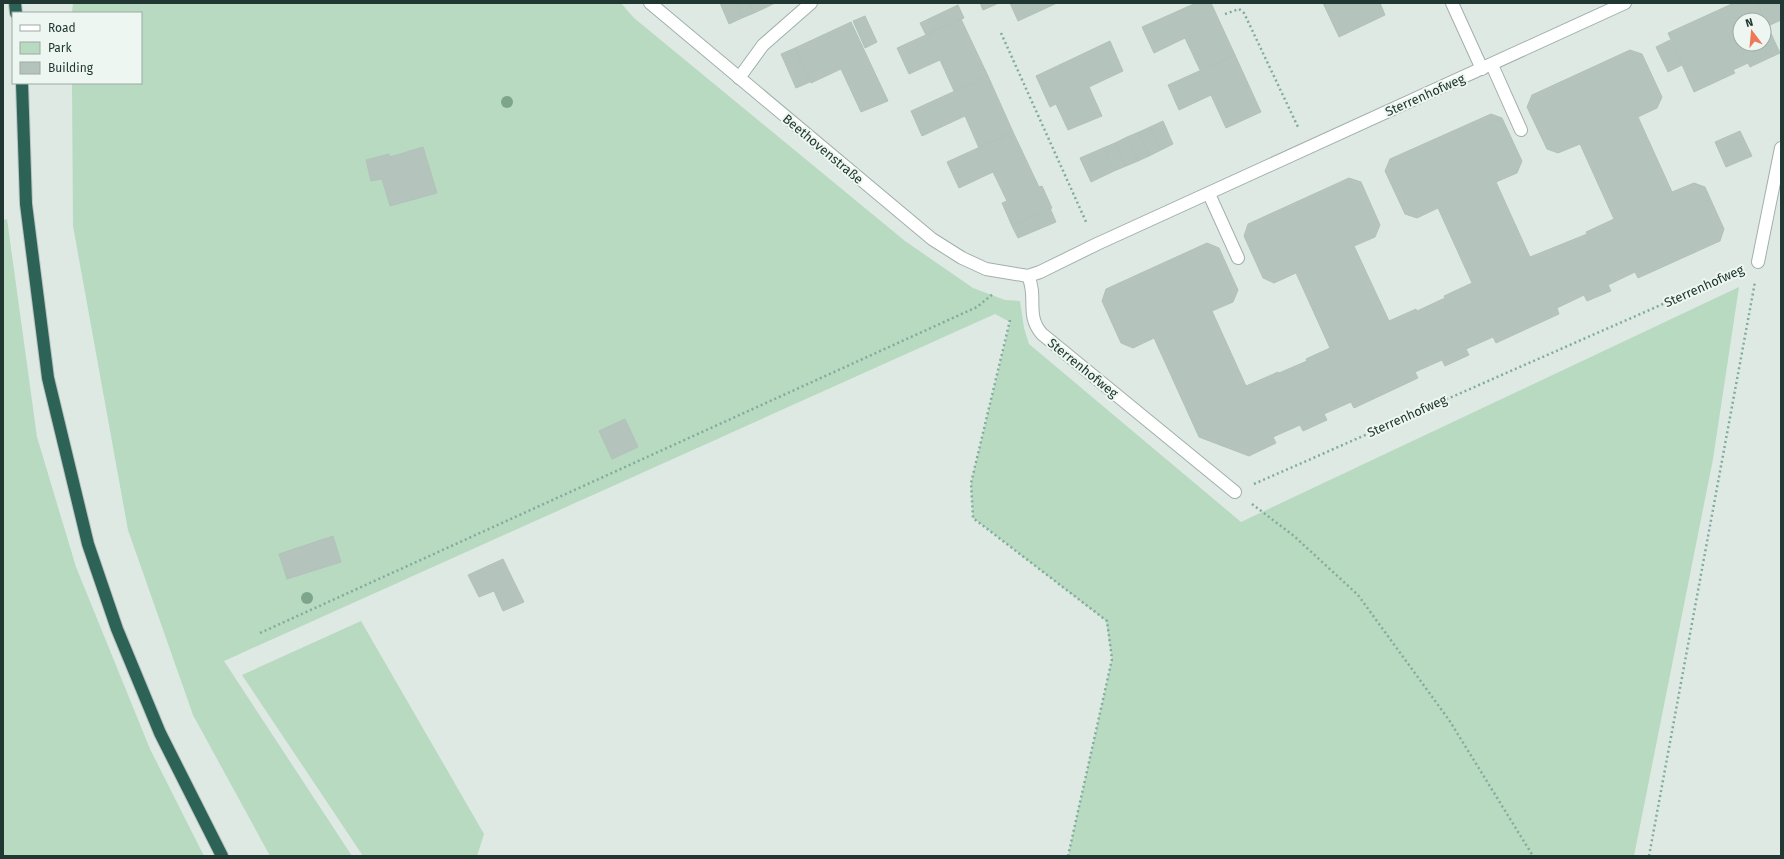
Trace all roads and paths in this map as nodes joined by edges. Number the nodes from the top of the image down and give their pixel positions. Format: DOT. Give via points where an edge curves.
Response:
graph roads {
  1 [pos="650,3"];
  2 [pos="811,3"];
  3 [pos="1452,3"];
  4 [pos="1626,3"];
  5 [pos="1225,14"];
  6 [pos="1001,33"];
  7 [pos="1487,67"];
  8 [pos="739,78"];
  9 [pos="22,84"];
  10 [pos="1521,130"];
  11 [pos="1308,148"];
  12 [pos="1781,148"];
  13 [pos="1209,194"];
  14 [pos="1096,244"];
  15 [pos="1238,258"];
  16 [pos="1758,262"];
  17 [pos="1009,273"];
  18 [pos="1028,276"];
  19 [pos="1010,315"];
  20 [pos="1235,492"];
  21 [pos="260,633"];
  22 [pos="222,856"];
  23 [pos="1068,856"];
  24 [pos="1533,856"];
  25 [pos="1649,856"];
  1 -- 8 [label="street, Beethovenstraße"];
  2 -- 8 [label="street" via="763,45"];
  3 -- 7 [label="street"];
  4 -- 7 [label="street, Sterrenhofweg"];
  5 -- 11 [label="path" via="1239,9 1244,13"];
  6 -- 14 [label="path"];
  7 -- 10 [label="street"];
  7 -- 11 [label="street, Sterrenhofweg"];
  8 -- 17 [label="street, Beethovenstraße" via="932,239 962,258 986,269"];
  9 -- 22 [label="highway" via="26,204 48,378 88,544 117,629 160,733"];
  11 -- 13 [label="street, Sterrenhofweg"];
  12 -- 16 [label="street, Sterrenhofweg"];
  13 -- 14 [label="street, Sterrenhofweg"];
  13 -- 15 [label="street"];
  14 -- 18 [label="street, Sterrenhofweg"];
  16 -- 20 [label="path, Sterrenhofweg"];
  16 -- 25 [label="path"];
  17 -- 18 [label="street"];
  17 -- 21 [label="path" via="991,296 977,307"];
  18 -- 20 [label="street, Sterrenhofweg" via="1033,293 1034,326"];
  19 -- 23 [label="path" via="971,483 973,518 1107,621 1112,659"];
  20 -- 24 [label="path" via="1294,536 1358,595 1449,720"];
}
